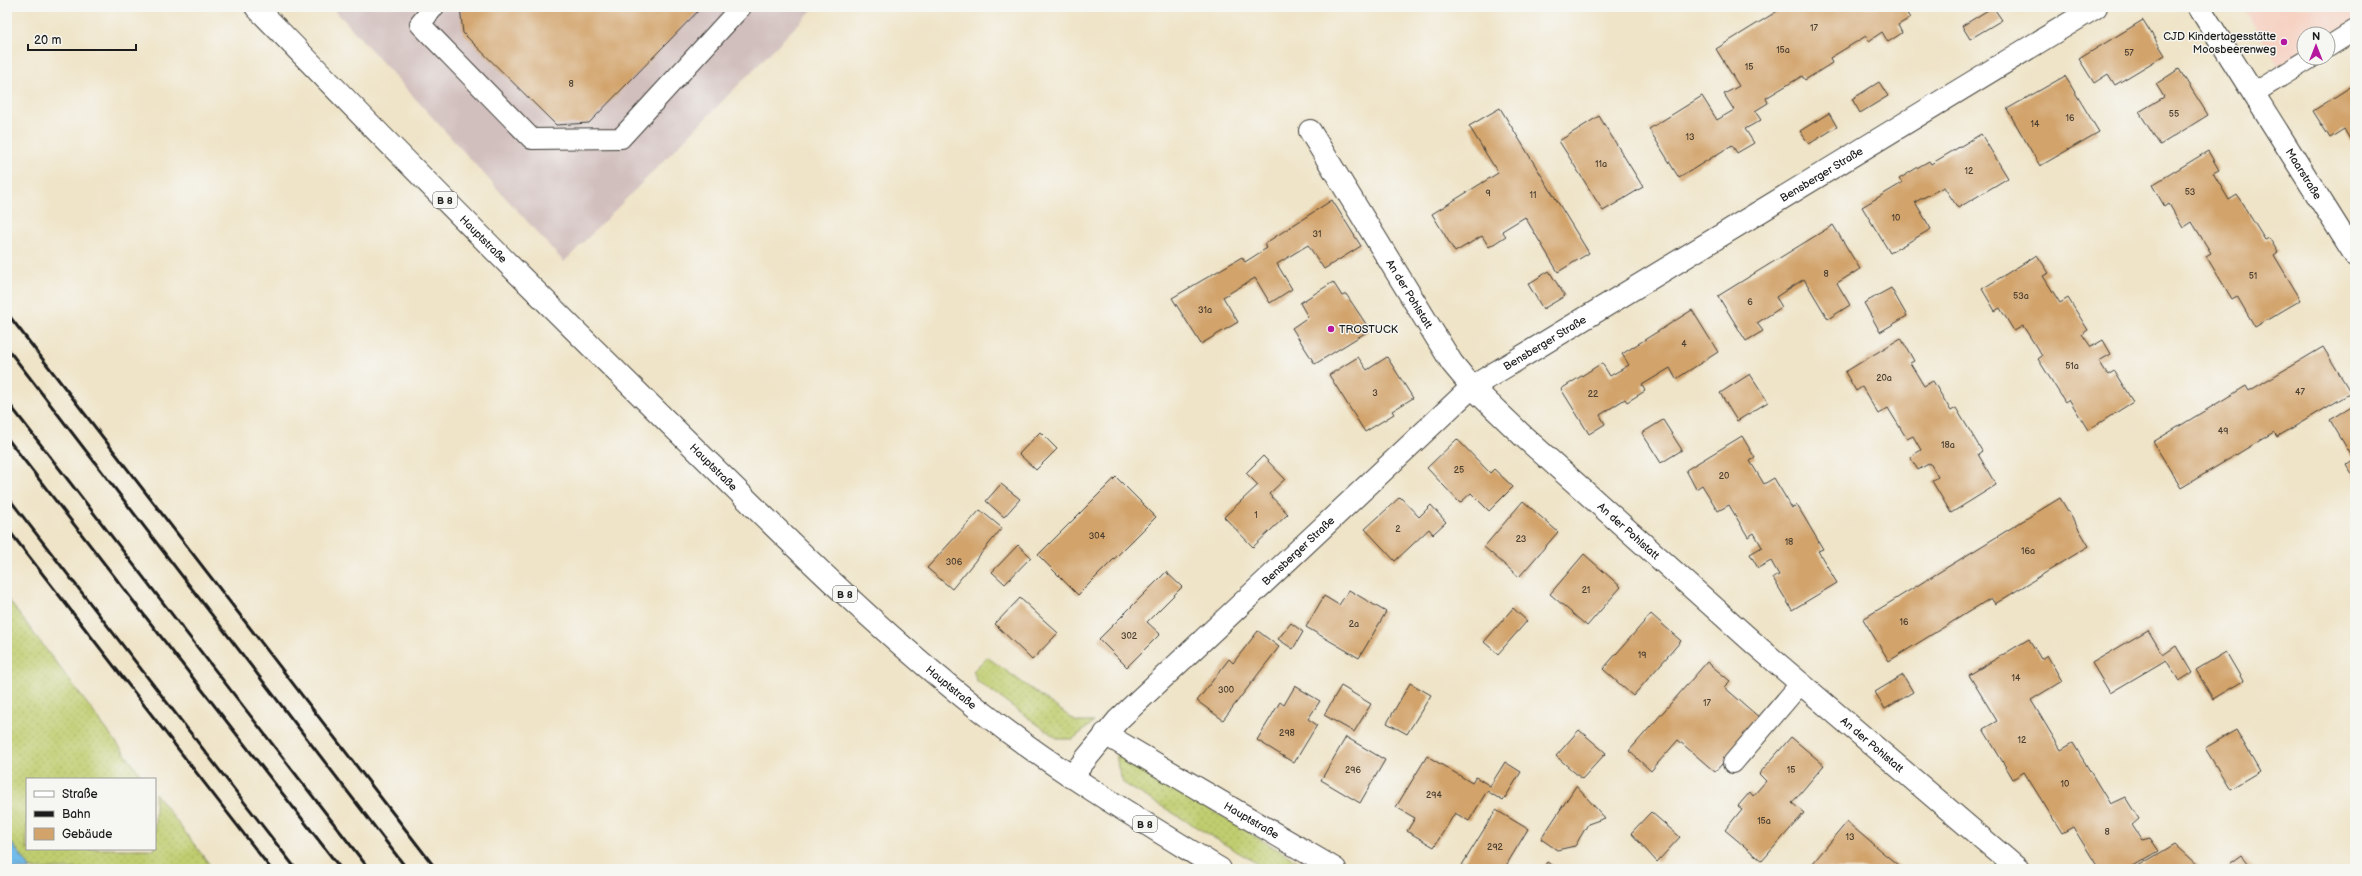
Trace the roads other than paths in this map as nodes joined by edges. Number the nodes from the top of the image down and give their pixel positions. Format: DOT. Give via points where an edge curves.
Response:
graph roads {
  1 [pos="256,7"];
  2 [pos="434,7"];
  3 [pos="741,7"];
  4 [pos="2096,7"];
  5 [pos="2199,7"];
  6 [pos="2355,30"];
  7 [pos="2336,42"];
  8 [pos="2298,66"];
  9 [pos="2254,93"];
  10 [pos="1310,130"];
  11 [pos="2355,255"];
  12 [pos="1472,387"];
  13 [pos="1801,683"];
  14 [pos="1105,734"];
  15 [pos="1733,763"];
  16 [pos="1071,777"];
  17 [pos="1220,869"];
  18 [pos="1335,869"];
  19 [pos="2018,869"];
  1 -- 16 [label="street, Hauptstraße / B 8" via="573,329 851,600 920,662 979,710"];
  2 -- 3 [label="lane" via="420,24 532,139 621,138"];
  4 -- 12 [label="street, Bensberger Straße"];
  5 -- 9 [label="street, Maarstraße"];
  6 -- 7 [label="lane"];
  8 -- 9 [label="lane"];
  9 -- 11 [label="street, Maarstraße"];
  10 -- 12 [label="street, An der Pohlstatt" via="1452,362"];
  12 -- 13 [label="street, An der Pohlstatt" via="1523,436"];
  12 -- 14 [label="street, Bensberger Straße"];
  13 -- 15 [label="lane"];
  13 -- 19 [label="street, An der Pohlstatt"];
  14 -- 16 [label="street, Bensberger Straße"];
  14 -- 18 [label="street, Hauptstraße"];
  16 -- 17 [label="street, Hauptstraße / B 8"];
}
